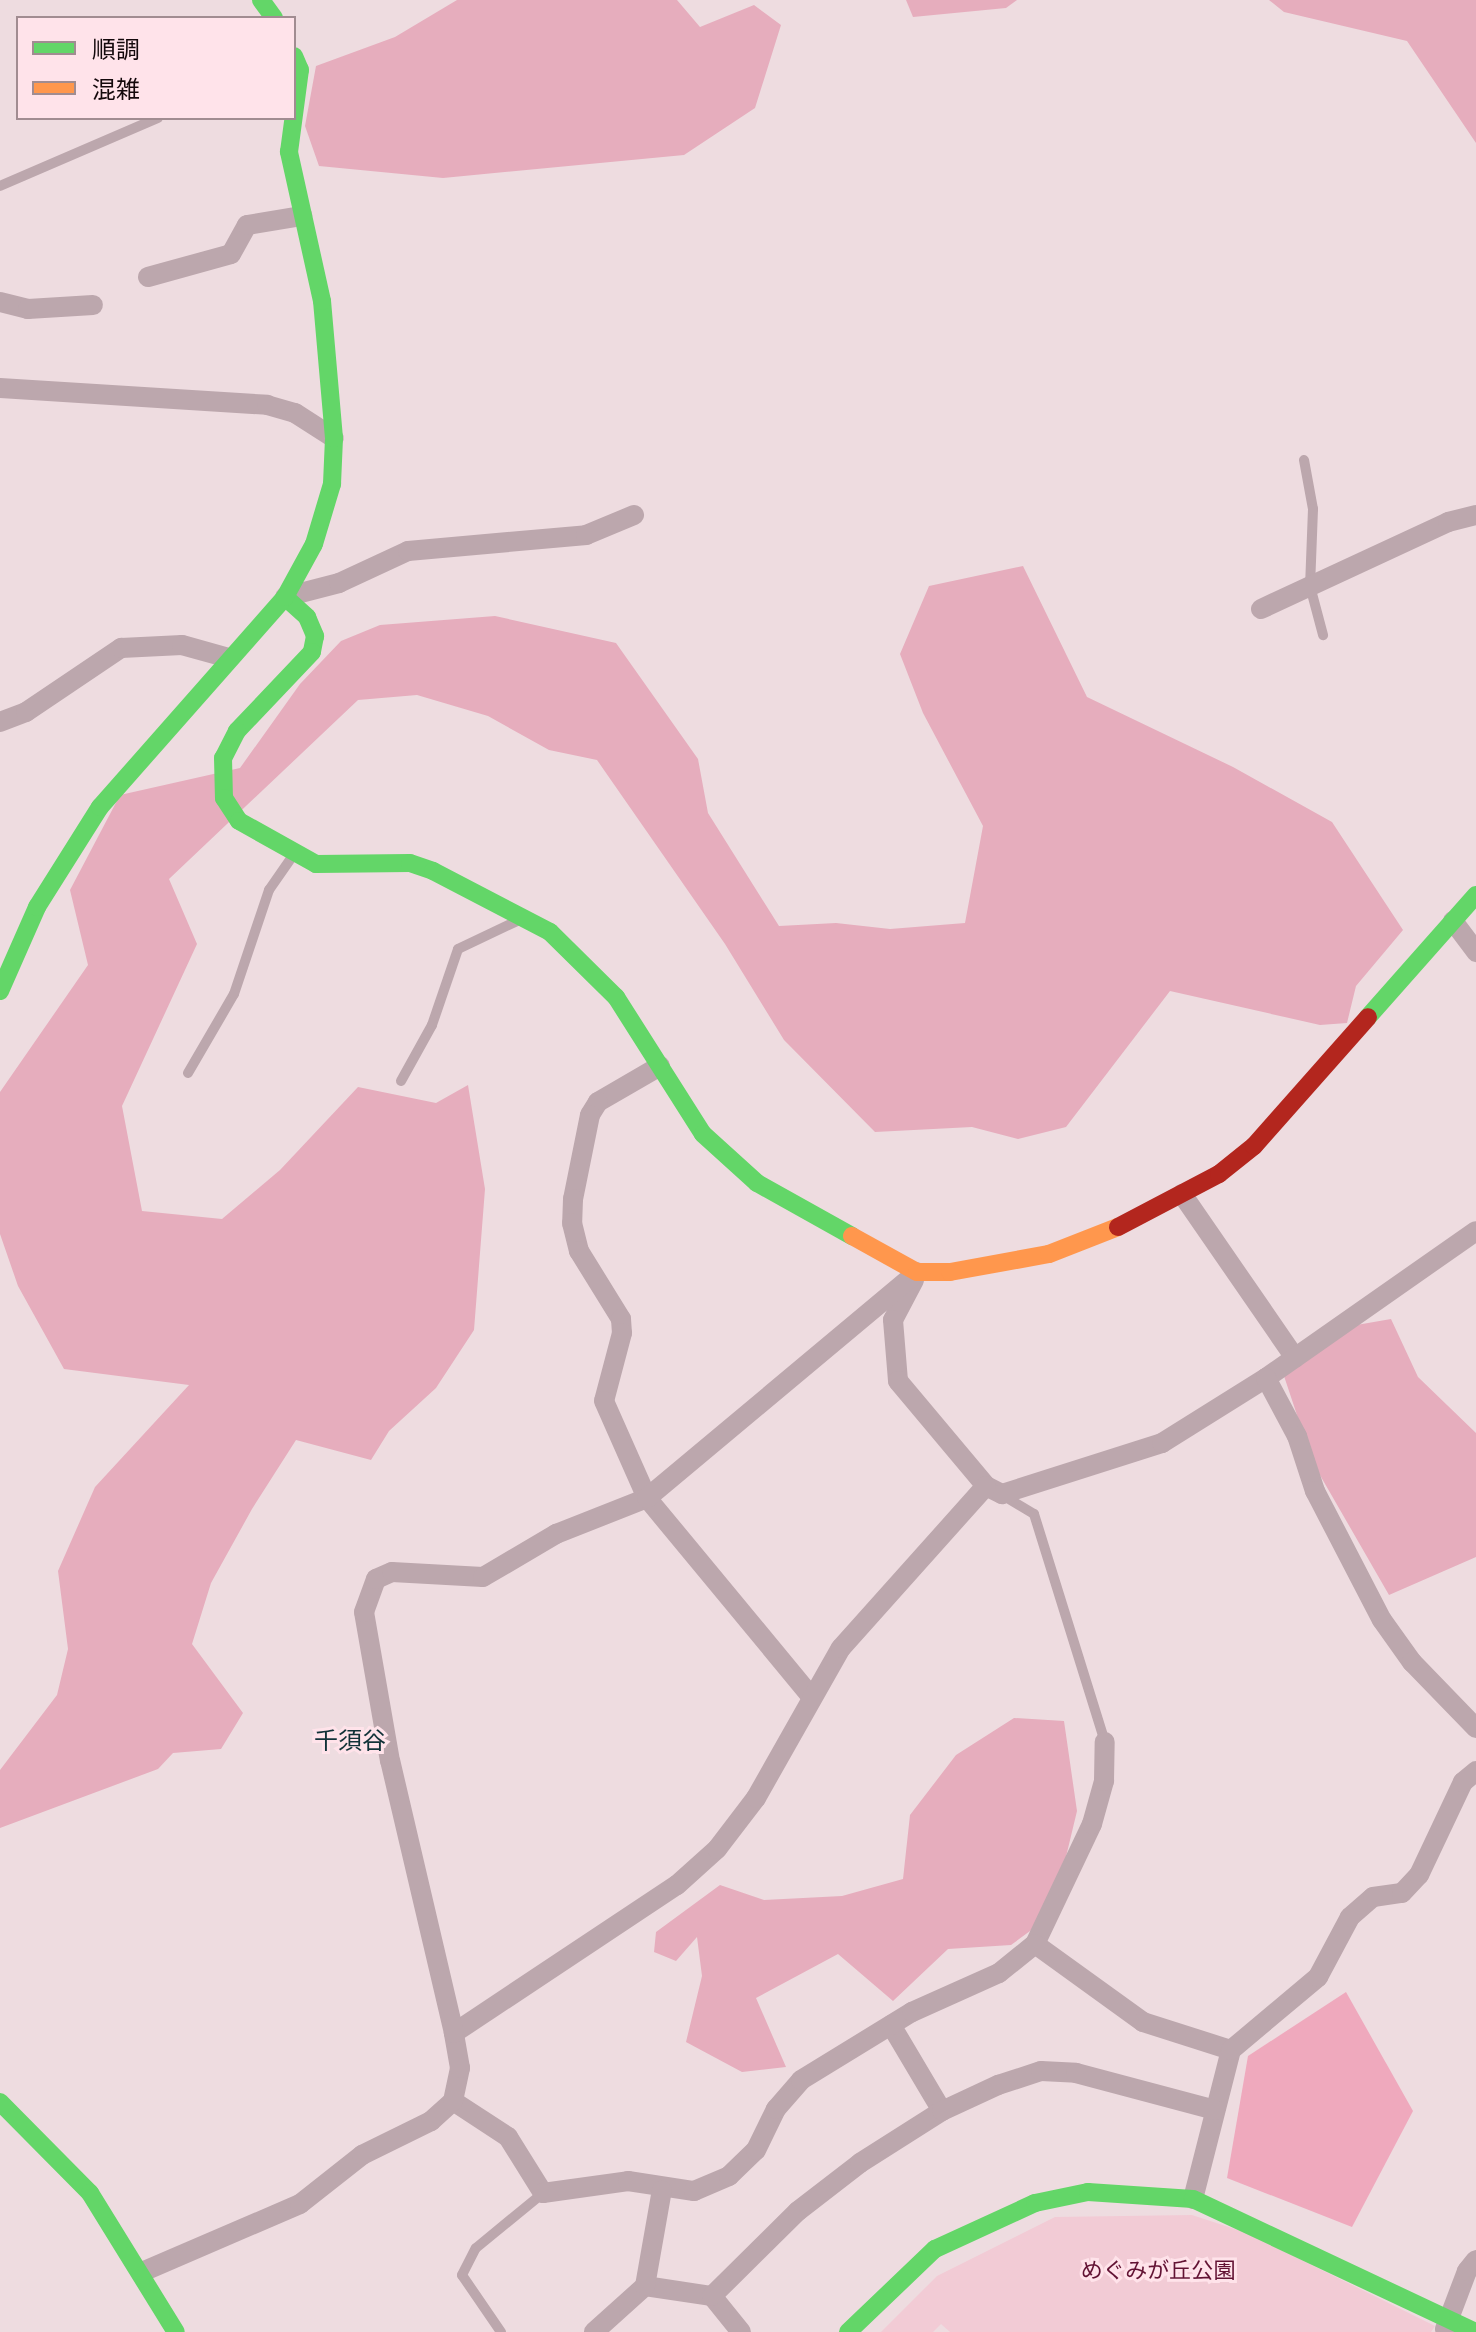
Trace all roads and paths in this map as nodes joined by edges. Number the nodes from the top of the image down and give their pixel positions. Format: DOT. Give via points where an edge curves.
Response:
graph roads {
  1 [pos="296,61"];
  2 [pos="296,100"];
  3 [pos="153,120"];
  4 [pos="293,120"];
  5 [pos="0,186"];
  6 [pos="302,216"];
  7 [pos="148,277"];
  8 [pos="0,302"];
  9 [pos="93,305"];
  10 [pos="0,388"];
  11 [pos="334,438"];
  12 [pos="1304,460"];
  13 [pos="634,515"];
  14 [pos="1476,515"];
  15 [pos="1310,586"];
  16 [pos="285,597"];
  17 [pos="1261,609"];
  18 [pos="1323,635"];
  19 [pos="229,658"];
  20 [pos="0,722"];
  21 [pos="294,854"];
  22 [pos="1476,895"];
  23 [pos="523,918"];
  24 [pos="1453,921"];
  25 [pos="1476,952"];
  26 [pos="0,991"];
  27 [pos="660,1066"];
  28 [pos="188,1073"];
  29 [pos="401,1081"];
  30 [pos="1182,1194"];
  31 [pos="1476,1231"];
  32 [pos="917,1272"];
  33 [pos="1295,1358"];
  34 [pos="1266,1378"];
  35 [pos="994,1490"];
  36 [pos="647,1498"];
  37 [pos="811,1696"];
  38 [pos="1476,1728"];
  39 [pos="1105,1742"];
  40 [pos="1476,1771"];
  41 [pos="1035,1944"];
  42 [pos="891,2025"];
  43 [pos="454,2033"];
  44 [pos="1231,2050"];
  45 [pos="453,2101"];
  46 [pos="0,2102"];
  47 [pos="1215,2110"];
  48 [pos="942,2111"];
  49 [pos="662,2190"];
  50 [pos="543,2193"];
  51 [pos="1193,2199"];
  52 [pos="1476,2260"];
  53 [pos="142,2272"];
  54 [pos="645,2286"];
  55 [pos="712,2296"];
  56 [pos="1447,2326"];
  57 [pos="176,2332"];
  58 [pos="501,2332"];
  59 [pos="594,2332"];
  60 [pos="741,2332"];
  61 [pos="848,2332"];
  62 [pos="1476,2332"];
  1 -- 2 [label="street"];
  3 -- 5 [label="lane"];
  4 -- 6 [label="street" via="289,152"];
  6 -- 7 [label="street" via="247,225 231,254"];
  6 -- 11 [label="street" via="322,301"];
  8 -- 9 [label="street" via="28,309"];
  10 -- 11 [label="street" via="267,405 295,413"];
  11 -- 16 [label="street" via="332,484 314,544"];
  12 -- 15 [label="lane" via="1313,509"];
  13 -- 16 [label="street" via="586,535 408,551 339,583"];
  14 -- 15 [label="street"];
  15 -- 17 [label="street"];
  15 -- 18 [label="lane"];
  16 -- 19 [label="street"];
  16 -- 21 [label="street" via="307,617 315,636 312,652 237,731 223,758 224,798 239,821"];
  19 -- 20 [label="street" via="182,645 121,648 26,712"];
  19 -- 26 [label="street" via="100,807 37,907"];
  21 -- 23 [label="street" via="316,864 410,863"];
  21 -- 28 [label="lane" via="269,890 234,994"];
  22 -- 24 [label="street"];
  23 -- 27 [label="street" via="550,932 592,968"];
  23 -- 29 [label="lane" via="458,949 432,1025"];
  24 -- 25 [label="street"];
  24 -- 30 [label="street" via="1254,1146"];
  27 -- 32 [label="street" via="703,1134 757,1183"];
  27 -- 36 [label="street" via="621,1086 590,1115 572,1223 579,1251 621,1319 604,1401"];
  30 -- 32 [label="street" via="1128,1223 1049,1254 950,1272"];
  30 -- 33 [label="street"];
  31 -- 33 [label="street"];
  32 -- 35 [label="street" via="893,1320 898,1381"];
  32 -- 36 [label="street"];
  33 -- 34 [label="street"];
  34 -- 35 [label="street" via="1140,1454"];
  34 -- 38 [label="street" via="1297,1436 1315,1491 1382,1620 1412,1662"];
  35 -- 37 [label="street" via="841,1648"];
  35 -- 39 [label="lane" via="1034,1514"];
  36 -- 37 [label="street"];
  36 -- 43 [label="street" via="556,1534 483,1577 392,1572 376,1579 366,1597 364,1612 390,1761"];
  37 -- 43 [label="street" via="756,1798 717,1849 677,1885"];
  39 -- 41 [label="street" via="1104,1781 1092,1824"];
  40 -- 44 [label="street" via="1463,1782 1419,1875 1402,1893 1373,1897 1350,1917 1318,1977"];
  41 -- 42 [label="street" via="999,1973"];
  41 -- 44 [label="street" via="1143,2022"];
  42 -- 48 [label="street"];
  42 -- 49 [label="street" via="801,2080 776,2109 756,2150 729,2176 694,2191"];
  43 -- 45 [label="street" via="460,2068"];
  44 -- 47 [label="street"];
  45 -- 50 [label="street" via="508,2137"];
  45 -- 53 [label="street" via="431,2121 362,2155 300,2204"];
  46 -- 53 [label="street" via="90,2193"];
  47 -- 48 [label="street" via="1076,2073 1041,2071"];
  47 -- 51 [label="street"];
  48 -- 55 [label="street" via="860,2163 798,2211"];
  49 -- 50 [label="street" via="628,2181"];
  49 -- 54 [label="street"];
  50 -- 58 [label="lane" via="476,2248 462,2275"];
  51 -- 56 [label="street"];
  51 -- 61 [label="street" via="1088,2192 1035,2203 935,2249"];
  52 -- 56 [label="street"];
  53 -- 57 [label="street"];
  54 -- 55 [label="street"];
  54 -- 59 [label="street"];
  55 -- 60 [label="street"];
  56 -- 62 [label="street"];
}
